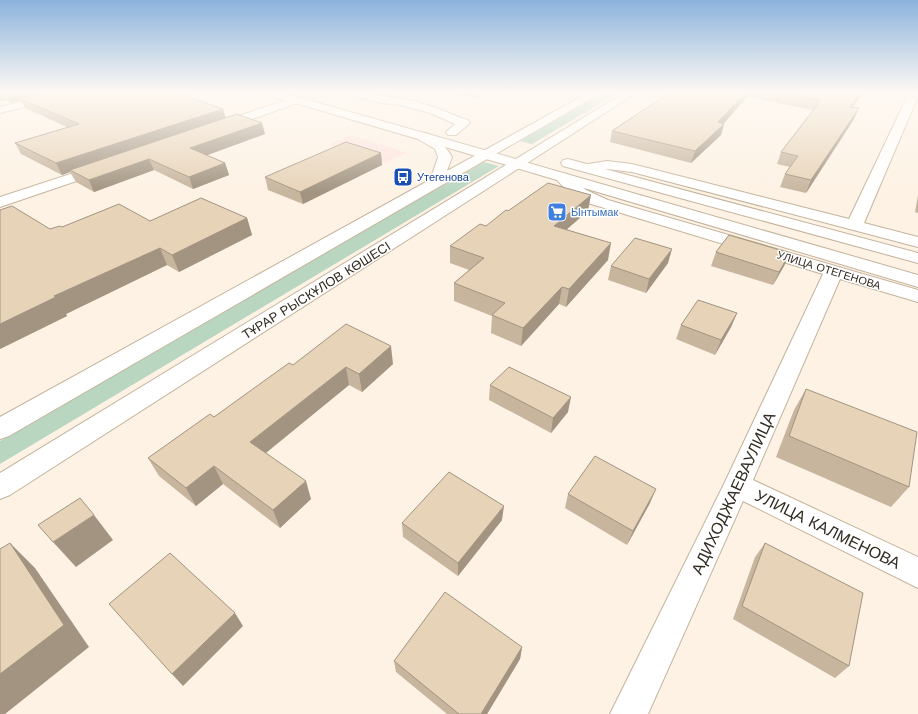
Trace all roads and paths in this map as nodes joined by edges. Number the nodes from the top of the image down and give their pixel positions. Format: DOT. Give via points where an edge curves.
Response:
graph roads {
  1 [pos="221,126"];
  2 [pos="388,126"];
  3 [pos="460,126"];
  4 [pos="532,126"];
  5 [pos="578,126"];
  6 [pos="899,126"];
  7 [pos="437,128"];
  8 [pos="208,131"];
  9 [pos="452,132"];
  10 [pos="422,136"];
  11 [pos="467,136"];
  12 [pos="492,147"];
  13 [pos="534,154"];
  14 [pos="111,164"];
  15 [pos="518,164"];
  16 [pos="587,168"];
  17 [pos="562,177"];
  18 [pos="431,186"];
  19 [pos="0,202"];
  20 [pos="854,225"];
  21 [pos="918,242"];
  22 [pos="918,258"];
  23 [pos="834,272"];
  24 [pos="918,281"];
  25 [pos="918,296"];
  26 [pos="0,429"];
  27 [pos="737,485"];
  28 [pos="0,487"];
  29 [pos="918,573"];
  30 [pos="629,714"];
  1 -- 8 [label="street"];
  2 -- 10 [label="street"];
  3 -- 9 [label="street"];
  4 -- 12 [label="street"];
  5 -- 13 [label="street, ТҰРАР РЫСКҰЛОВ КӨШЕСІ"];
  6 -- 20 [label="street"];
  7 -- 9 [label="street"];
  9 -- 11 [label="street"];
  10 -- 12 [label="street"];
  10 -- 18 [label="street" via="440,147 445,157 440,172"];
  12 -- 13 [label="street"];
  12 -- 15 [label="street, УЛИЦА ОТЕГЕНОВА"];
  12 -- 18 [label="street"];
  13 -- 15 [label="street, ТҰРАР РЫСКҰЛОВ КӨШЕСІ"];
  13 -- 16 [label="street"];
  14 -- 19 [label="street"];
  15 -- 17 [label="street, УЛИЦА ОТЕГЕНОВА"];
  15 -- 28 [label="street, ТҰРАР РЫСКҰЛОВ КӨШЕСІ"];
  16 -- 20 [label="street" via="607,165 632,168"];
  16 -- 22 [label="street"];
  17 -- 23 [label="street, УЛИЦА ОТЕГЕНОВА" via="582,196"];
  17 -- 24 [label="street, УЛИЦА ОТЕГЕНОВА"];
  18 -- 26 [label="street"];
  20 -- 21 [label="street"];
  23 -- 25 [label="street, УЛИЦА ОТЕГЕНОВА"];
  23 -- 27 [label="street, АДИХОДЖАЕВАУЛИЦА"];
  27 -- 29 [label="street, УЛИЦА КАЛМЕНОВА"];
  27 -- 30 [label="street, АДИХОДЖАЕВАУЛИЦА"];
}
